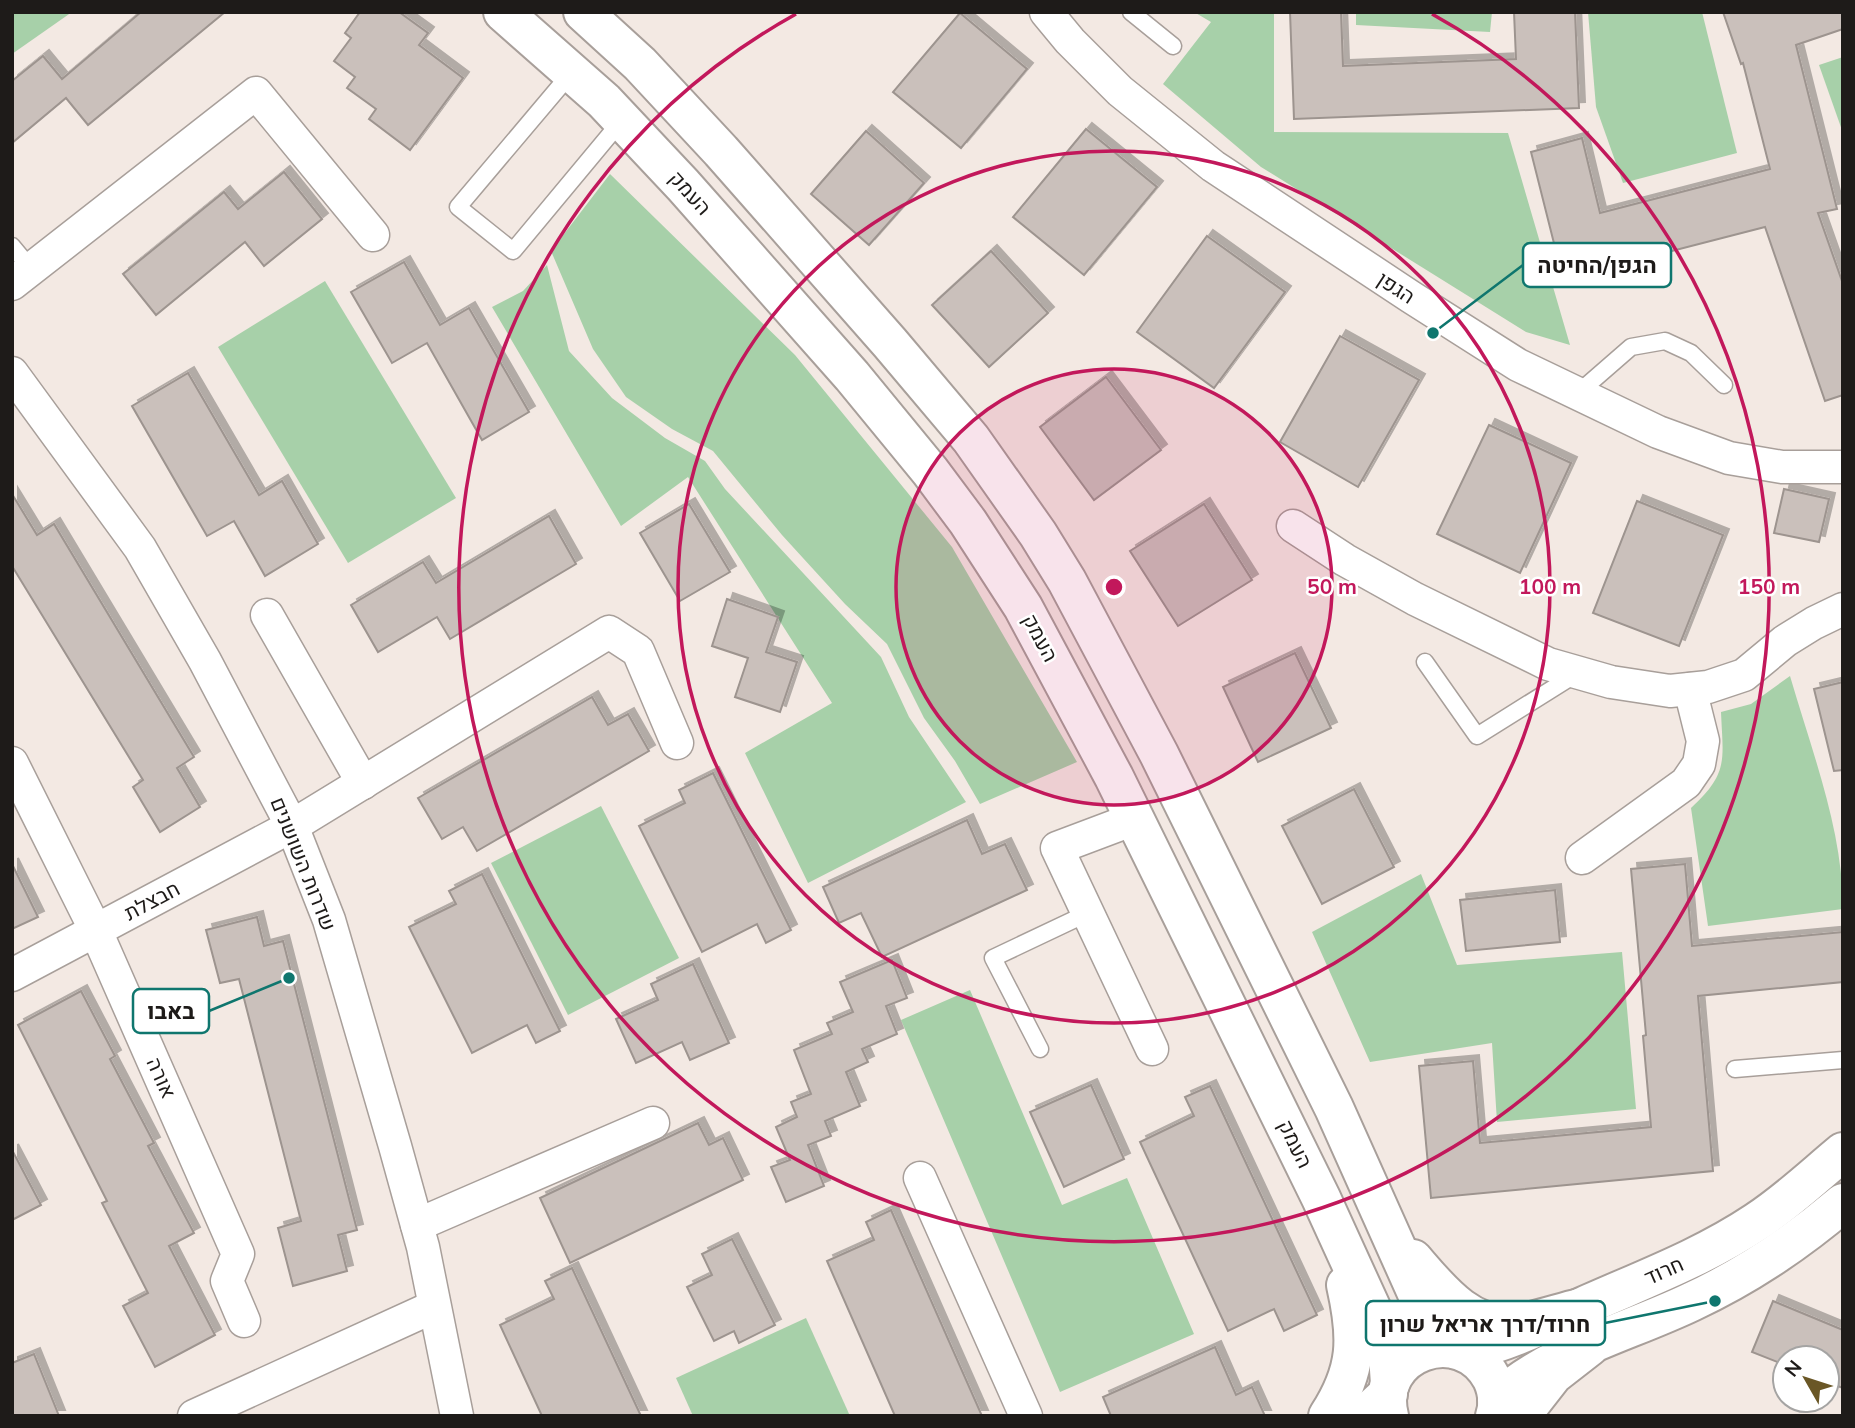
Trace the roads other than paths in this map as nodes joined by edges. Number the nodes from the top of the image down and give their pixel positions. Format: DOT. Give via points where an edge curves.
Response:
graph roads {
  1 [pos="503,12"];
  2 [pos="583,12"];
  3 [pos="1046,12"];
  4 [pos="1131,12"];
  5 [pos="1173,47"];
  6 [pos="572,72"];
  7 [pos="622,120"];
  8 [pos="373,235"];
  9 [pos="18,266"];
  10 [pos="12,373"];
  11 [pos="1724,384"];
  12 [pos="1577,394"];
  13 [pos="1843,467"];
  14 [pos="1293,526"];
  15 [pos="1843,609"];
  16 [pos="267,615"];
  17 [pos="1426,662"];
  18 [pos="1578,673"];
  19 [pos="1689,689"];
  20 [pos="677,743"];
  21 [pos="12,763"];
  22 [pos="363,783"];
  23 [pos="1135,819"];
  24 [pos="292,826"];
  25 [pos="1582,858"];
  26 [pos="1088,913"];
  27 [pos="96,931"];
  28 [pos="12,975"];
  29 [pos="1040,1049"];
  30 [pos="1153,1049"];
  31 [pos="1843,1060"];
  32 [pos="1735,1069"];
  33 [pos="653,1123"];
  34 [pos="1843,1152"];
  35 [pos="920,1178"];
  36 [pos="1843,1203"];
  37 [pos="1332,1221"];
  38 [pos="417,1226"];
  39 [pos="1391,1235"];
  40 [pos="433,1307"];
  41 [pos="1580,1308"];
  42 [pos="244,1321"];
  43 [pos="1460,1350"];
  44 [pos="1383,1402"];
  45 [pos="1501,1412"];
  46 [pos="194,1416"];
  47 [pos="457,1416"];
  48 [pos="1026,1416"];
  49 [pos="1328,1416"];
  1 -- 6 [label="main road, העמק"];
  2 -- 39 [label="main road" via="640,64 721,151 890,343 971,439 1031,524 1067,581 1159,754 1334,1108"];
  3 -- 12 [label="street, הגפן" via="1120,91 1213,166 1508,358"];
  4 -- 5 [label="lane"];
  6 -- 7 [label="main road, העמק"];
  6 -- 7 [label="lane" via="458,207 513,251"];
  7 -- 23 [label="main road, העמק" via="852,376 955,503 1023,607"];
  8 -- 9 [label="street" via="256,93"];
  10 -- 24 [label="street, שדרות השושנים" via="140,548"];
  11 -- 12 [label="lane" via="1691,353 1665,341 1631,347"];
  12 -- 13 [label="street, הגפן" via="1658,432 1729,458 1783,467"];
  14 -- 18 [label="street" via="1415,599 1548,664"];
  15 -- 19 [label="street" via="1785,641 1744,675"];
  16 -- 22 [label="street"];
  17 -- 18 [label="lane" via="1477,736"];
  18 -- 19 [label="street" via="1671,691"];
  19 -- 25 [label="street" via="1703,741 1699,764 1686,783"];
  20 -- 22 [label="street, חבצלת" via="638,651 609,632"];
  21 -- 27 [label="street, אורה"];
  22 -- 24 [label="street, חבצלת"];
  23 -- 26 [label="street" via="1057,848"];
  23 -- 37 [label="main road, העמק"];
  24 -- 27 [label="street, חבצלת"];
  24 -- 38 [label="street, שדרות השושנים" via="328,920"];
  26 -- 29 [label="lane" via="993,958"];
  26 -- 30 [label="street"];
  27 -- 28 [label="street, חבצלת"];
  27 -- 42 [label="street, אורה" via="239,1254 228,1281"];
  31 -- 32 [label="lane"];
  33 -- 38 [label="street"];
  34 -- 41 [label="main road, חרוד" via="1745,1228 1675,1267"];
  35 -- 48 [label="street"];
  36 -- 45 [label="main road, חרוד" via="1776,1255 1735,1279 1535,1371 1519,1381"];
  37 -- 44 [label="main road, העמק" via="1384,1336 1388,1356"];
  37 -- 49 [label="main road" via="1354,1336 1351,1371"];
  38 -- 40 [label="street, שדרות השושנים"];
  39 -- 41 [label="main road" via="1440,1290 1475,1317 1514,1324"];
  39 -- 43 [label="main road" via="1434,1326"];
  40 -- 46 [label="street"];
  40 -- 47 [label="street, שדרות השושנים"];
  41 -- 43 [label="main road, חרוד" via="1497,1345"];
  43 -- 44 [label="main road, חרוד" via="1439,1347 1409,1358"];
  43 -- 45 [label="main road" via="1488,1371"];
}
